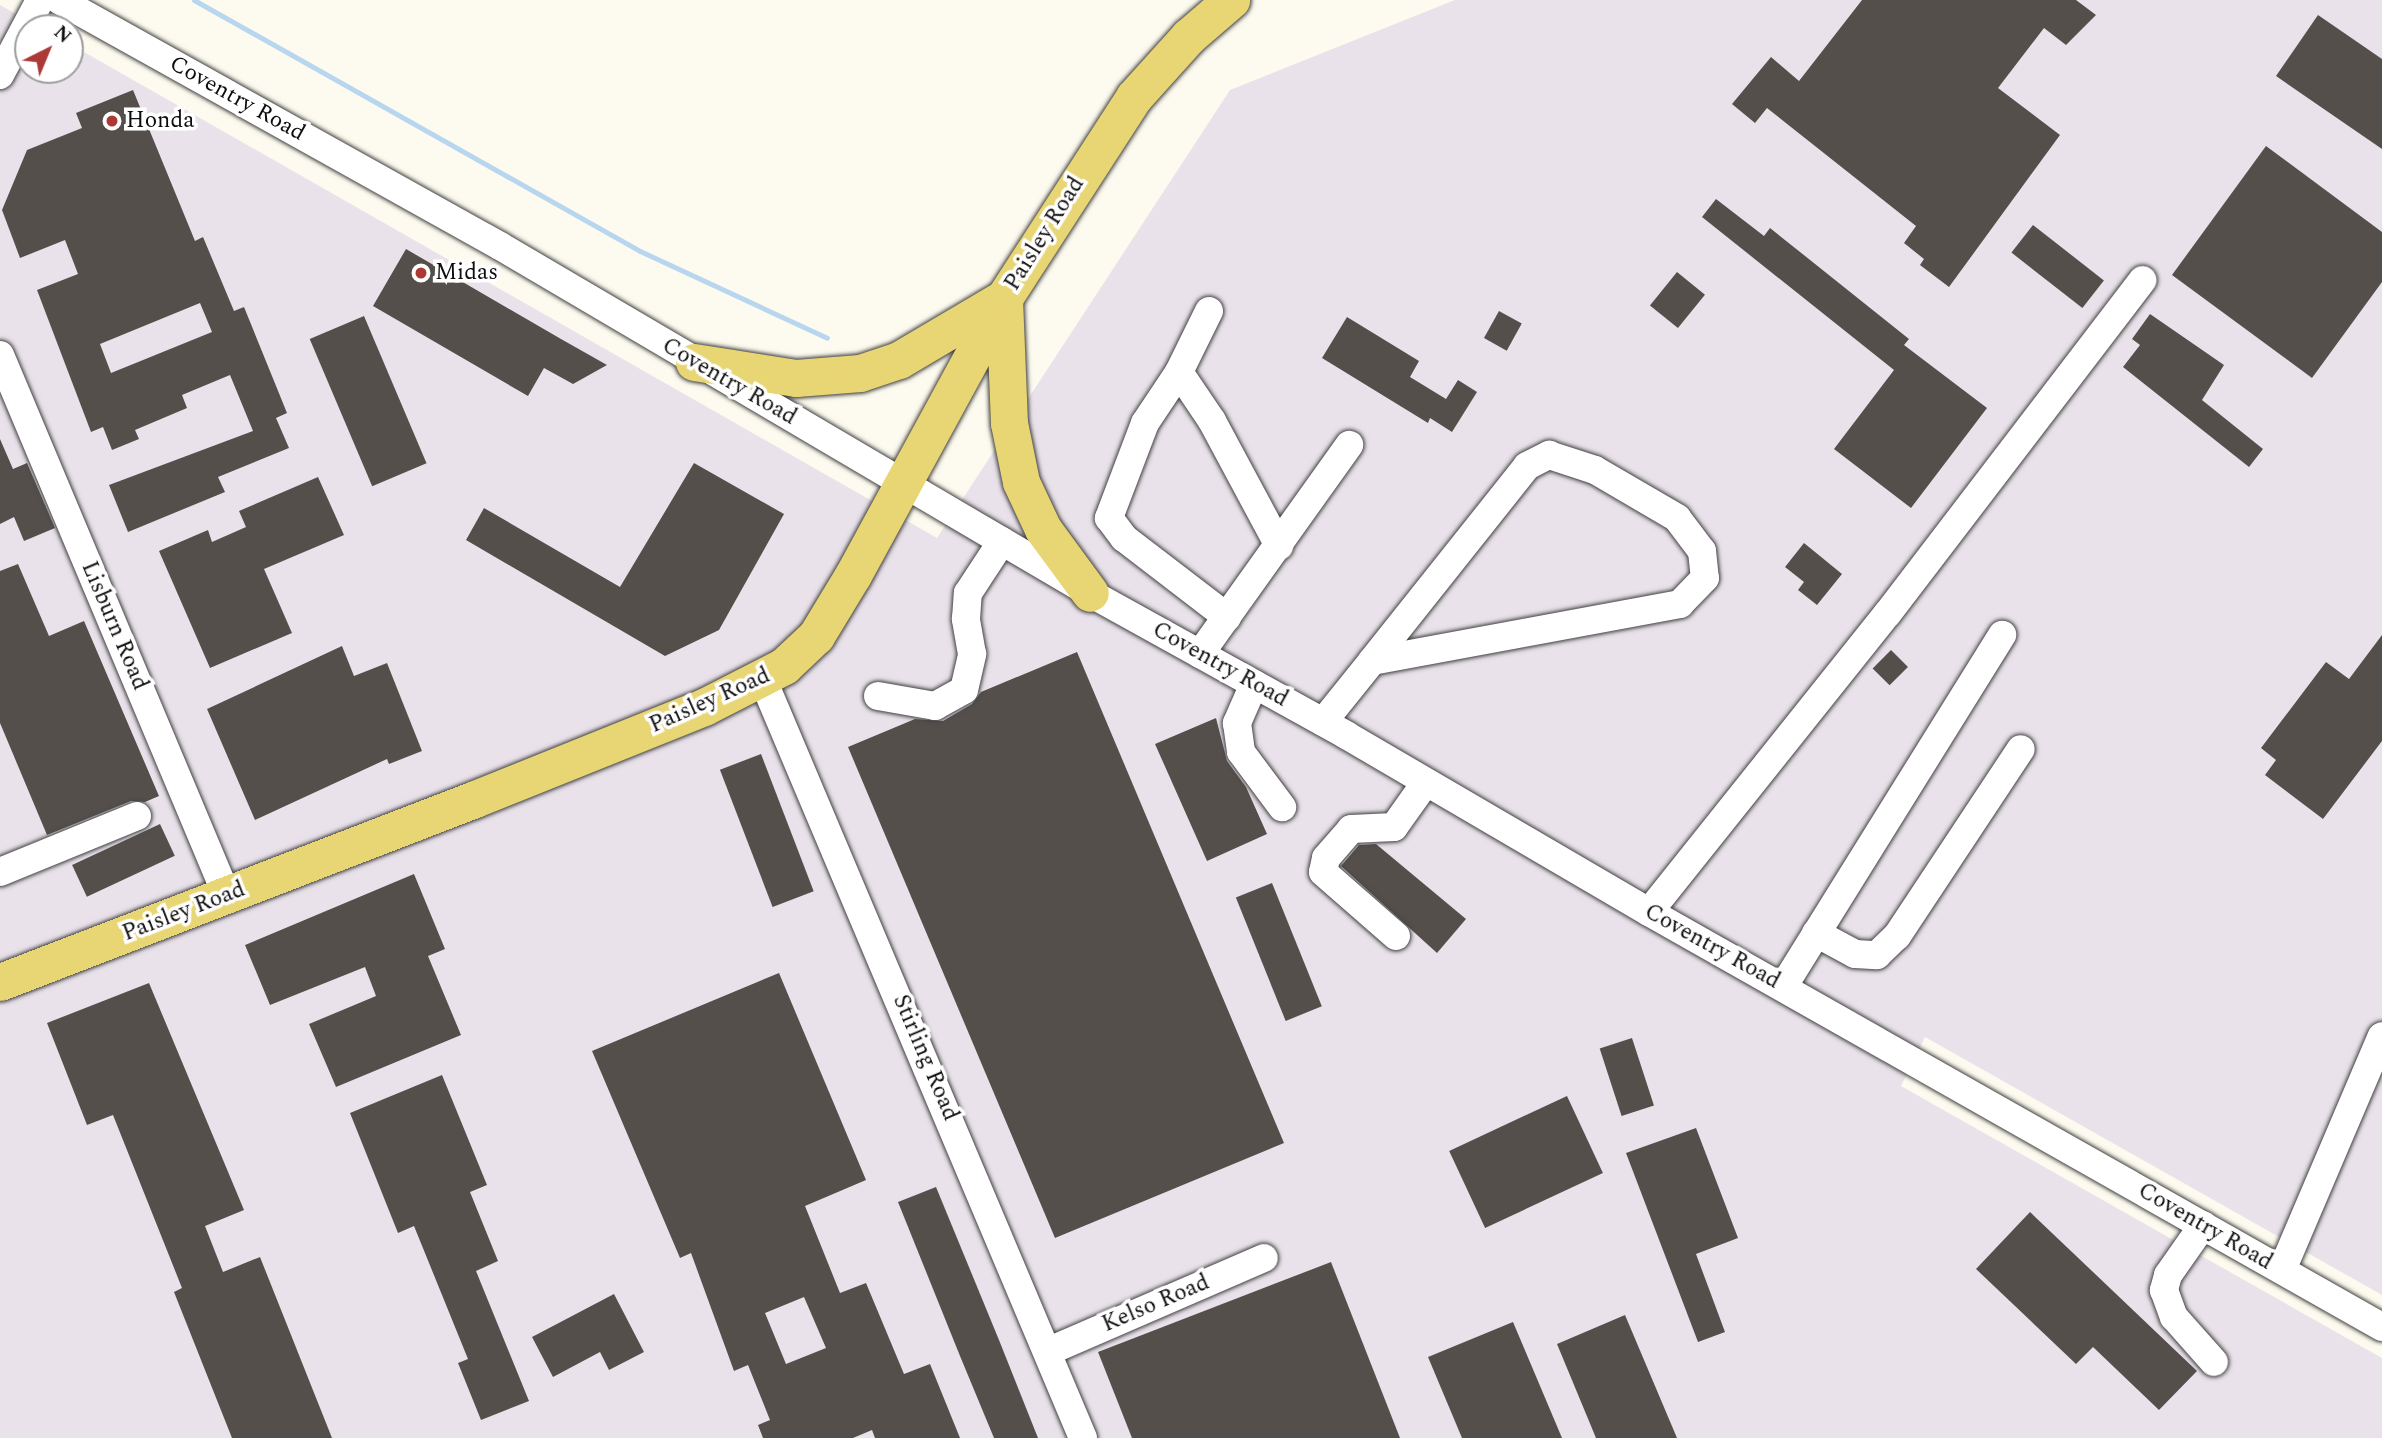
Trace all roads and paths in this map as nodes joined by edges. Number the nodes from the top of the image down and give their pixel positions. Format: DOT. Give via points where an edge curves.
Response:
graph roads {
  1 [pos="40,0"];
  2 [pos="60,0"];
  3 [pos="1231,0"];
  4 [pos="0,75"];
  5 [pos="2143,280"];
  6 [pos="1004,298"];
  7 [pos="1209,311"];
  8 [pos="0,355"];
  9 [pos="694,362"];
  10 [pos="1179,372"];
  11 [pos="1349,445"];
  12 [pos="905,484"];
  13 [pos="1002,541"];
  14 [pos="1279,546"];
  15 [pos="1090,593"];
  16 [pos="1227,617"];
  17 [pos="2002,635"];
  18 [pos="1200,654"];
  19 [pos="1372,661"];
  20 [pos="763,680"];
  21 [pos="1254,684"];
  22 [pos="877,696"];
  23 [pos="1323,722"];
  24 [pos="2021,749"];
  25 [pos="1426,782"];
  26 [pos="1282,807"];
  27 [pos="137,816"];
  28 [pos="0,872"];
  29 [pos="227,896"];
  30 [pos="1648,912"];
  31 [pos="1816,933"];
  32 [pos="1396,936"];
  33 [pos="0,982"];
  34 [pos="1783,988"];
  35 [pos="2382,1035"];
  36 [pos="2203,1225"];
  37 [pos="1264,1258"];
  38 [pos="2282,1270"];
  39 [pos="2382,1327"];
  40 [pos="1049,1351"];
  41 [pos="2214,1362"];
  42 [pos="1083,1438"];
  1 -- 4 [label="street"];
  2 -- 9 [label="street, Coventry Road" via="488,240"];
  3 -- 6 [label="main road, Paisley Road" via="1170,56 1134,97"];
  5 -- 30 [label="street" via="1897,602"];
  6 -- 9 [label="main road" via="899,360 860,373 796,378"];
  6 -- 12 [label="main road, Paisley Road"];
  6 -- 15 [label="main road" via="1009,423 1021,482 1044,529"];
  7 -- 10 [label="street"];
  8 -- 29 [label="street, Lisburn Road"];
  9 -- 12 [label="street, Coventry Road"];
  10 -- 14 [label="street" via="1212,421"];
  10 -- 16 [label="street" via="1144,423 1109,518 1124,538"];
  11 -- 14 [label="street"];
  12 -- 13 [label="street, Coventry Road"];
  12 -- 20 [label="main road, Paisley Road" via="816,636"];
  13 -- 15 [label="street, Coventry Road"];
  13 -- 22 [label="street" via="968,593 966,619 972,654 964,690 935,706"];
  14 -- 16 [label="street"];
  15 -- 18 [label="street, Coventry Road"];
  16 -- 18 [label="street"];
  17 -- 31 [label="street"];
  18 -- 21 [label="street, Coventry Road"];
  19 -- 19 [label="street" via="1527,466 1549,455 1595,470 1676,517 1702,551 1705,578 1680,604"];
  19 -- 23 [label="street"];
  20 -- 29 [label="main road, Paisley Road"];
  20 -- 40 [label="street, Stirling Road"];
  21 -- 23 [label="street, Coventry Road"];
  21 -- 26 [label="street" via="1237,723 1241,752"];
  23 -- 25 [label="street, Coventry Road"];
  24 -- 31 [label="street" via="1897,936 1877,955 1855,954"];
  25 -- 30 [label="street, Coventry Road"];
  25 -- 32 [label="street" via="1402,821 1385,829 1351,829 1326,858 1323,872"];
  27 -- 28 [label="street"];
  29 -- 33 [label="main road, Paisley Road"];
  30 -- 34 [label="street, Coventry Road"];
  31 -- 34 [label="street"];
  34 -- 36 [label="street, Coventry Road"];
  35 -- 38 [label="street"];
  36 -- 38 [label="street, Coventry Road"];
  36 -- 41 [label="street" via="2168,1275 2164,1290 2174,1317"];
  37 -- 40 [label="street, Kelso Road"];
  38 -- 39 [label="street, Coventry Road"];
  40 -- 42 [label="street, Stirling Road"];
}
